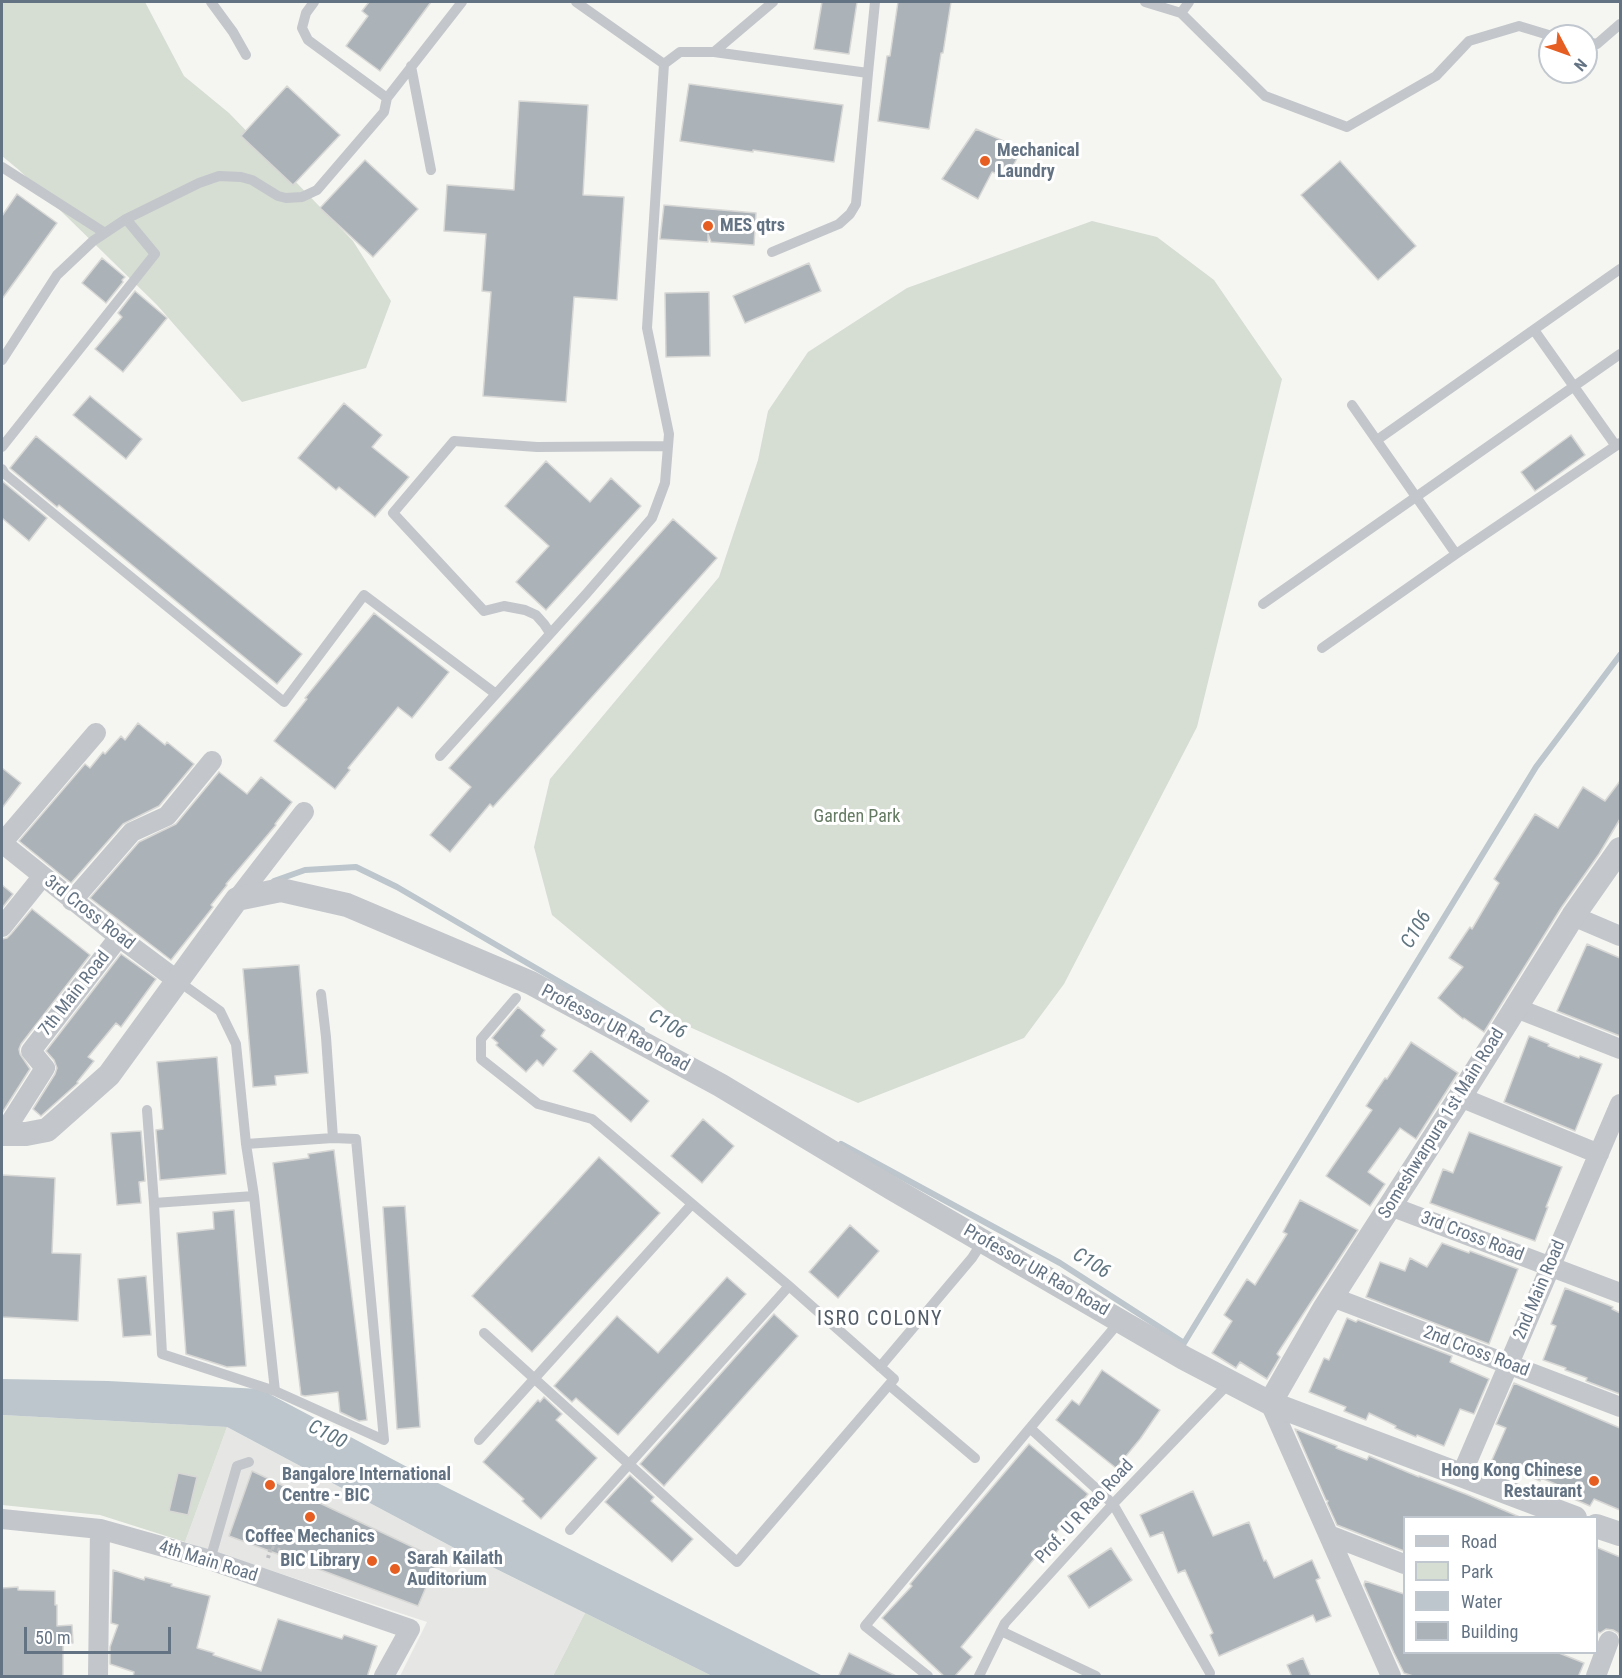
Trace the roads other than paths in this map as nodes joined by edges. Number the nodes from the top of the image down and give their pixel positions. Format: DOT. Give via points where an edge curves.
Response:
graph roads {
  1 [pos="211,2"];
  2 [pos="314,2"];
  3 [pos="462,2"];
  4 [pos="576,2"];
  5 [pos="773,2"];
  6 [pos="875,2"];
  7 [pos="1144,2"];
  8 [pos="1190,2"];
  9 [pos="1181,13"];
  10 [pos="1620,24"];
  11 [pos="1538,32"];
  12 [pos="1598,44"];
  13 [pos="714,52"];
  14 [pos="246,55"];
  15 [pos="664,64"];
  16 [pos="411,66"];
  17 [pos="868,73"];
  18 [pos="387,98"];
  19 [pos="2,167"];
  20 [pos="431,170"];
  21 [pos="126,219"];
  22 [pos="105,233"];
  23 [pos="772,252"];
  24 [pos="1620,269"];
  25 [pos="1534,330"];
  26 [pos="1620,354"];
  27 [pos="2,360"];
  28 [pos="1574,386"];
  29 [pos="1352,405"];
  30 [pos="1377,440"];
  31 [pos="1618,445"];
  32 [pos="668,446"];
  33 [pos="2,447"];
  34 [pos="2,469"];
  35 [pos="1417,497"];
  36 [pos="1456,554"];
  37 [pos="1263,604"];
  38 [pos="550,633"];
  39 [pos="1322,648"];
  40 [pos="496,694"];
  41 [pos="96,733"];
  42 [pos="440,756"];
  43 [pos="212,761"];
  44 [pos="304,812"];
  45 [pos="2,843"];
  46 [pos="1620,849"];
  47 [pos="42,877"];
  48 [pos="237,899"];
  49 [pos="72,901"];
  50 [pos="1573,916"];
  51 [pos="2,927"];
  52 [pos="1620,936"];
  53 [pos="118,937"];
  54 [pos="178,981"];
  55 [pos="321,994"];
  56 [pos="516,998"];
  57 [pos="1516,1008"];
  58 [pos="1620,1049"];
  59 [pos="1460,1097"];
  60 [pos="1620,1104"];
  61 [pos="147,1110"];
  62 [pos="2,1134"];
  63 [pos="333,1138"];
  64 [pos="246,1144"];
  65 [pos="1599,1154"];
  66 [pos="254,1196"];
  67 [pos="154,1203"];
  68 [pos="692,1204"];
  69 [pos="1390,1206"];
  70 [pos="983,1241"];
  71 [pos="1550,1266"];
  72 [pos="789,1286"];
  73 [pos="1620,1293"];
  74 [pos="1332,1297"];
  75 [pos="1120,1321"];
  76 [pos="484,1333"];
  77 [pos="1508,1364"];
  78 [pos="880,1367"];
  79 [pos="534,1378"];
  80 [pos="1231,1381"];
  81 [pos="889,1385"];
  82 [pos="275,1391"];
  83 [pos="1270,1403"];
  84 [pos="1620,1407"];
  85 [pos="1030,1428"];
  86 [pos="479,1440"];
  87 [pos="975,1458"];
  88 [pos="249,1462"];
  89 [pos="629,1464"];
  90 [pos="1461,1476"];
  91 [pos="1113,1504"];
  92 [pos="1570,1516"];
  93 [pos="2,1519"];
  94 [pos="1598,1527"];
  95 [pos="100,1529"];
  96 [pos="570,1530"];
  97 [pos="1620,1534"];
  98 [pos="1329,1535"];
  99 [pos="210,1560"];
  100 [pos="1403,1564"];
  101 [pos="1001,1631"];
  102 [pos="1609,1640"];
  103 [pos="1210,1673"];
  104 [pos="103,1675"];
  105 [pos="384,1677"];
  106 [pos="928,1677"];
  107 [pos="979,1677"];
  108 [pos="1096,1677"];
  109 [pos="1391,1677"];
  110 [pos="1596,1677"];
  1 -- 14 [label="lane"];
  2 -- 18 [label="lane" via="302,28 308,40"];
  3 -- 16 [label="lane"];
  4 -- 15 [label="lane"];
  5 -- 13 [label="lane"];
  6 -- 17 [label="lane"];
  7 -- 9 [label="lane"];
  8 -- 9 [label="lane"];
  9 -- 11 [label="lane" via="1265,96 1347,127 1437,76 1469,40 1519,26"];
  10 -- 12 [label="lane"];
  13 -- 15 [label="lane" via="680,52"];
  13 -- 17 [label="lane"];
  15 -- 32 [label="lane" via="647,328 669,434"];
  16 -- 18 [label="lane"];
  16 -- 20 [label="lane"];
  17 -- 23 [label="lane" via="856,204 838,224"];
  18 -- 21 [label="lane" via="384,112 310,194 286,198 252,180 219,176"];
  19 -- 22 [label="lane"];
  21 -- 22 [label="lane"];
  21 -- 33 [label="lane" via="155,254"];
  22 -- 27 [label="lane" via="57,275"];
  24 -- 25 [label="lane"];
  25 -- 28 [label="lane"];
  25 -- 30 [label="lane"];
  26 -- 28 [label="lane"];
  28 -- 31 [label="lane"];
  28 -- 35 [label="lane"];
  29 -- 30 [label="lane"];
  30 -- 35 [label="lane"];
  31 -- 36 [label="lane"];
  32 -- 38 [label="lane" via="665,483 652,518"];
  32 -- 38 [label="lane" via="537,447 454,441 393,513 484,611 504,606 525,610 536,615"];
  34 -- 40 [label="lane" via="284,702 364,595"];
  35 -- 36 [label="lane"];
  35 -- 37 [label="lane"];
  36 -- 39 [label="lane"];
  38 -- 40 [label="lane"];
  40 -- 42 [label="lane"];
  41 -- 45 [label="street"];
  43 -- 49 [label="street" via="167,816 132,832"];
  44 -- 48 [label="street"];
  45 -- 47 [label="street, 3rd Cross Road"];
  46 -- 50 [label="street, Someshwarpura 1st Main Road"];
  47 -- 49 [label="street, 3rd Cross Road"];
  47 -- 51 [label="street"];
  48 -- 54 [label="street"];
  48 -- 70 [label="street, Professor UR Rao Road" via="281,890 347,905 531,983 720,1085"];
  49 -- 53 [label="street, 3rd Cross Road"];
  50 -- 52 [label="street"];
  50 -- 57 [label="street, Someshwarpura 1st Main Road"];
  53 -- 54 [label="street, 3rd Cross Road"];
  53 -- 62 [label="street, 7th Main Road" via="31,1051 45,1068"];
  54 -- 62 [label="street" via="109,1075 47,1130"];
  54 -- 64 [label="lane" via="220,1011 236,1044"];
  55 -- 63 [label="lane"];
  56 -- 68 [label="lane" via="481,1039 481,1059 538,1104 591,1119"];
  57 -- 58 [label="street"];
  57 -- 59 [label="street, Someshwarpura 1st Main Road"];
  59 -- 65 [label="street"];
  59 -- 69 [label="street, Someshwarpura 1st Main Road"];
  60 -- 65 [label="street, 2nd Main Road"];
  61 -- 67 [label="lane"];
  63 -- 64 [label="lane"];
  63 -- 82 [label="lane" via="357,1140 384,1440"];
  64 -- 66 [label="lane"];
  65 -- 71 [label="street, 2nd Main Road"];
  66 -- 67 [label="lane"];
  66 -- 82 [label="lane"];
  67 -- 82 [label="lane" via="162,1354"];
  68 -- 72 [label="lane"];
  68 -- 79 [label="lane"];
  69 -- 71 [label="street, 3rd Cross Road"];
  69 -- 74 [label="street, Someshwarpura 1st Main Road"];
  70 -- 75 [label="street, Professor UR Rao Road"];
  70 -- 78 [label="lane"];
  71 -- 73 [label="street, 3rd Cross Road"];
  71 -- 77 [label="street, 2nd Main Road"];
  72 -- 78 [label="lane"];
  72 -- 89 [label="lane"];
  74 -- 77 [label="street, 2nd Cross Road"];
  74 -- 83 [label="street, Someshwarpura 1st Main Road"];
  75 -- 80 [label="street, Professor UR Rao Road"];
  75 -- 85 [label="lane"];
  76 -- 79 [label="lane"];
  77 -- 84 [label="street, 2nd Cross Road"];
  77 -- 90 [label="street, 2nd Main Road"];
  78 -- 81 [label="lane" via="894,1380"];
  79 -- 86 [label="lane"];
  79 -- 89 [label="lane"];
  80 -- 83 [label="street, Professor UR Rao Road"];
  80 -- 91 [label="lane, Prof. U R Rao Road"];
  81 -- 87 [label="lane"];
  81 -- 89 [label="lane" via="737,1562"];
  83 -- 90 [label="street, Professor UR Rao Road"];
  83 -- 98 [label="street"];
  85 -- 91 [label="lane"];
  85 -- 106 [label="lane" via="866,1626"];
  88 -- 99 [label="lane" via="237,1466"];
  89 -- 96 [label="lane"];
  90 -- 92 [label="street, Professor UR Rao Road"];
  91 -- 101 [label="lane, Prof. U R Rao Road"];
  91 -- 103 [label="lane"];
  93 -- 95 [label="street, 4th Main Road"];
  94 -- 97 [label="street"];
  95 -- 99 [label="street, 4th Main Road"];
  95 -- 104 [label="street"];
  98 -- 100 [label="street"];
  98 -- 109 [label="street"];
  99 -- 105 [label="street, 4th Main Road" via="410,1629"];
  101 -- 107 [label="lane, Prof. U R Rao Road"];
  101 -- 108 [label="lane"];
  102 -- 110 [label="street"];
}
